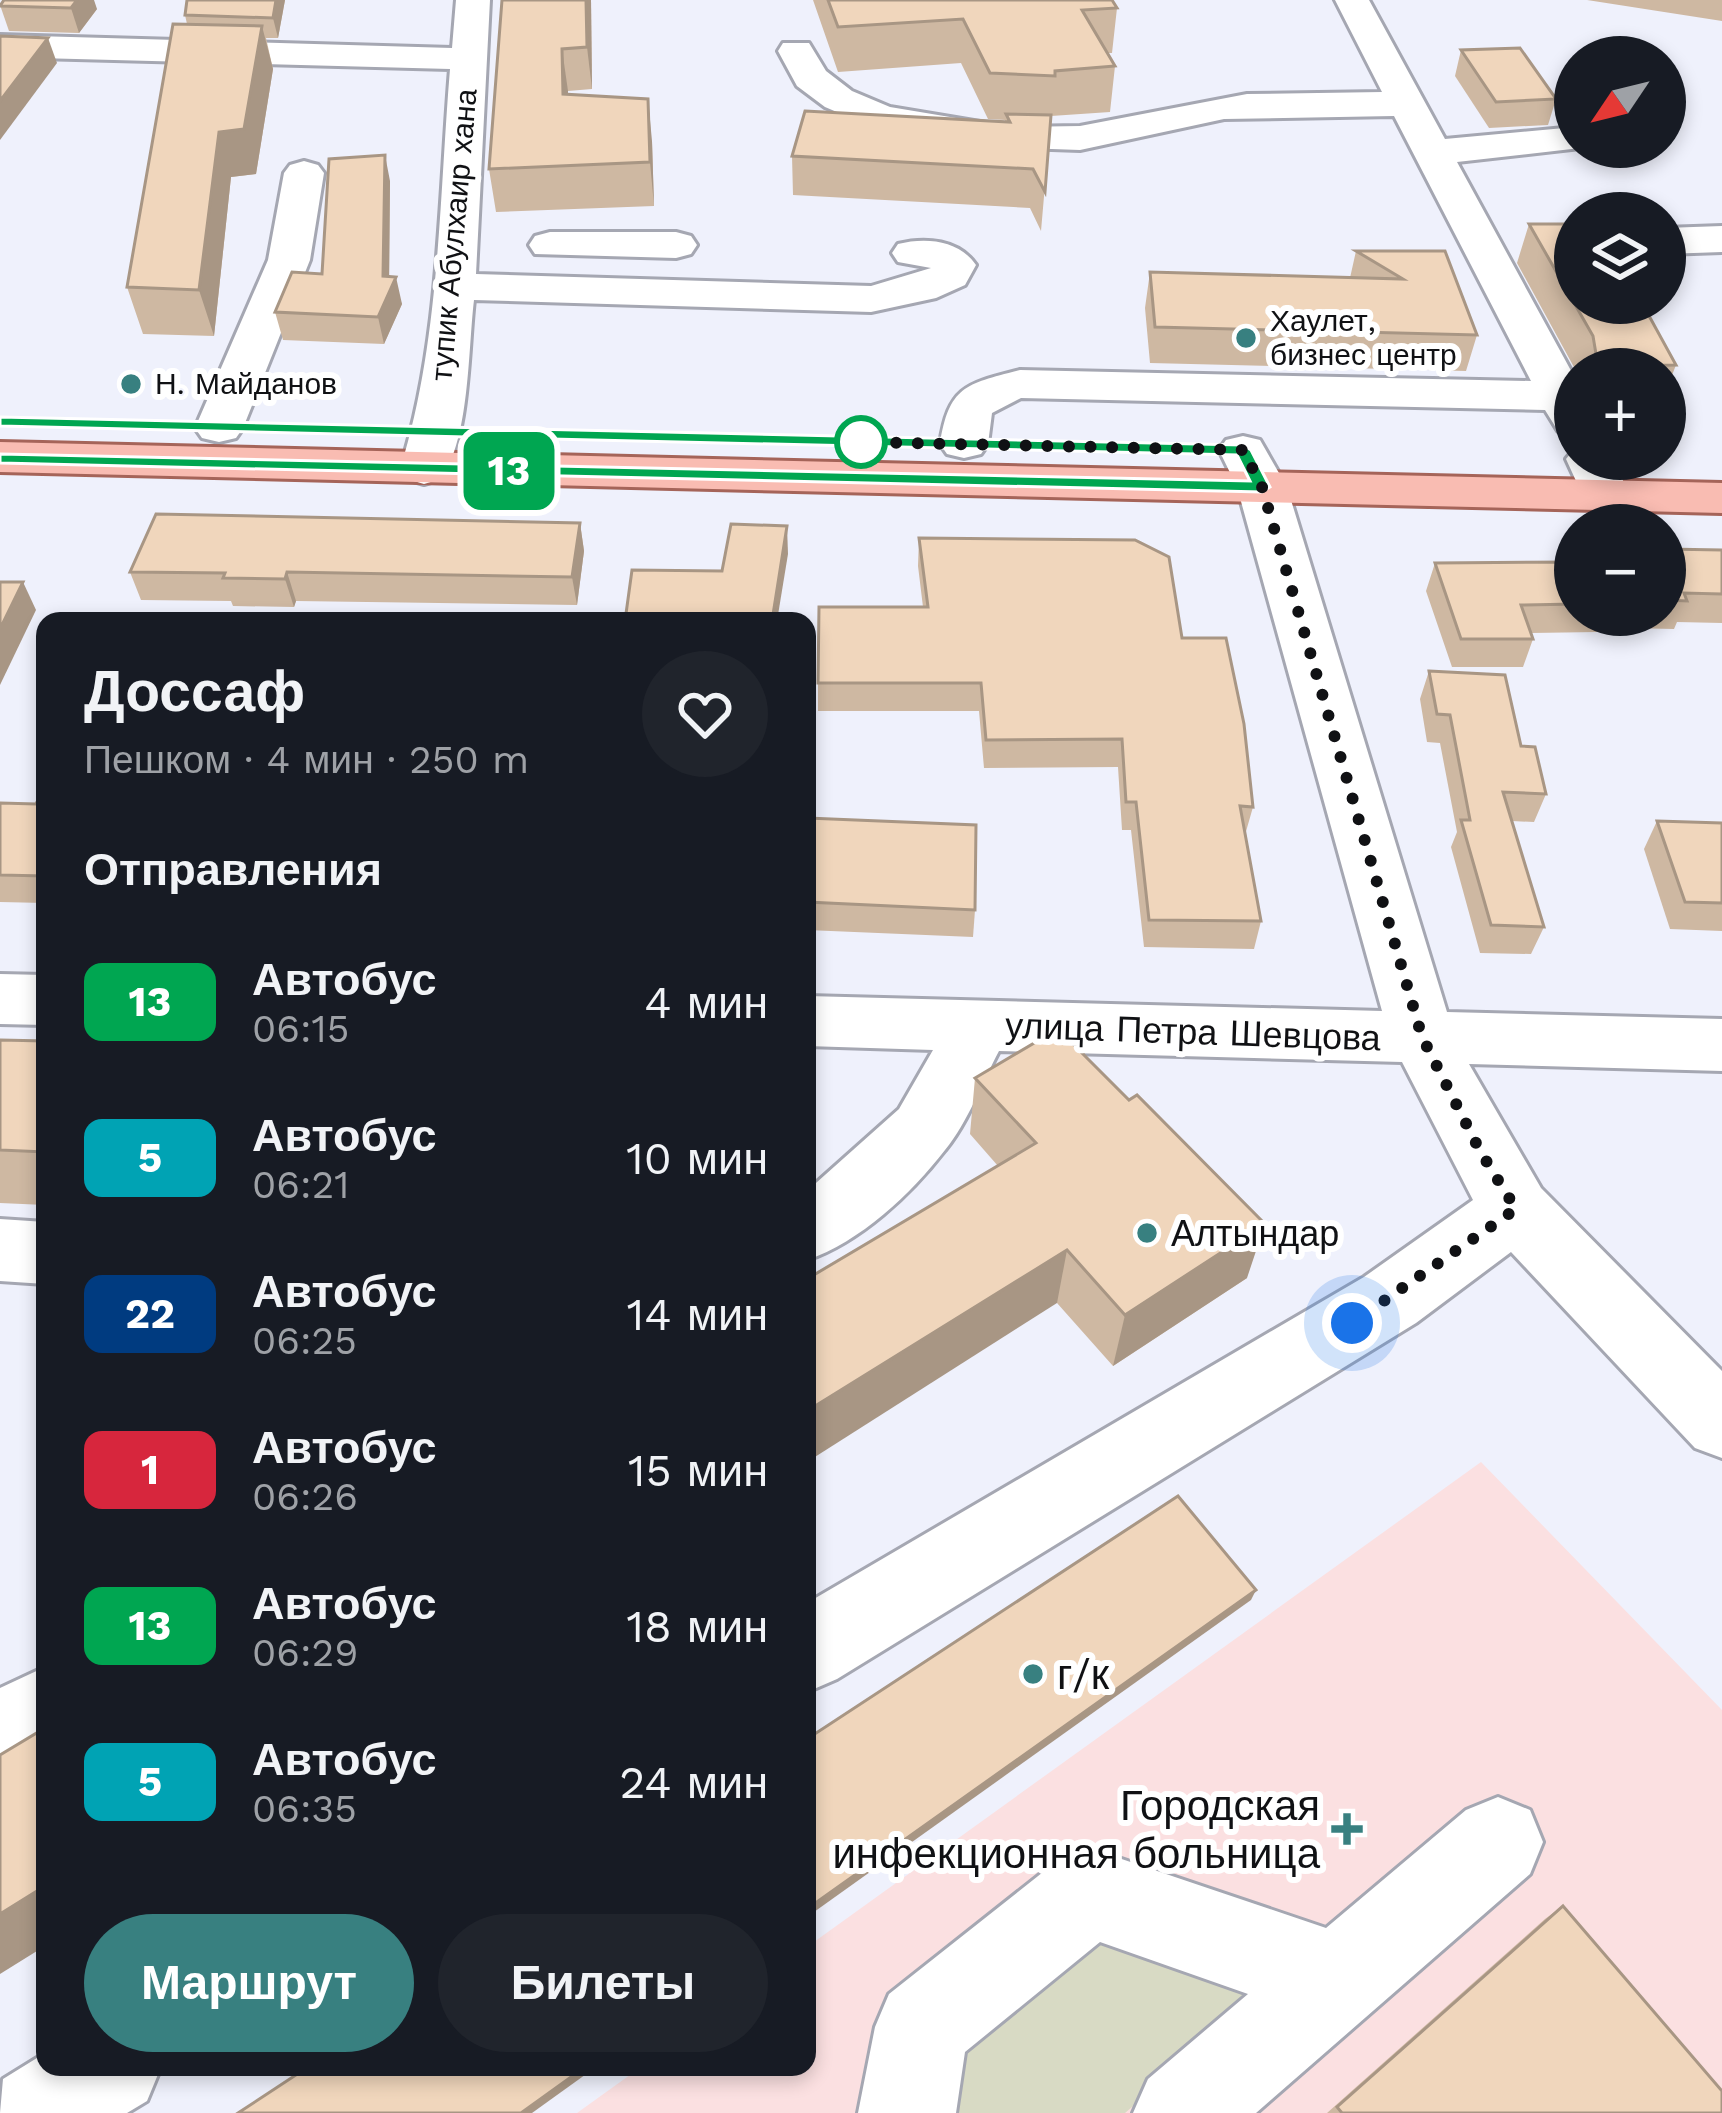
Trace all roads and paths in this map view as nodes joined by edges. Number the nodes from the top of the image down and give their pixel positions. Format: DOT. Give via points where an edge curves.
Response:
graph roads {
  1 [pos="473,0"];
  2 [pos="1352,0"];
  3 [pos="0,46"];
  4 [pos="796,52"];
  5 [pos="469,59"];
  6 [pos="1409,105"];
  7 [pos="1554,141"];
  8 [pos="1434,152"];
  9 [pos="304,173"];
  10 [pos="1722,239"];
  11 [pos="1686,240"];
  12 [pos="676,245"];
  13 [pos="1530,246"];
  14 [pos="1486,248"];
  15 [pos="913,253"];
  16 [pos="455,265"];
  17 [pos="1554,378"];
  18 [pos="1554,407"];
  19 [pos="0,422"];
  20 [pos="219,428"];
  21 [pos="964,444"];
  22 [pos="430,451"];
  23 [pos="0,457"];
  24 [pos="1722,461"];
  25 [pos="1686,463"];
  26 [pos="1252,468"];
  27 [pos="1554,468"];
  28 [pos="1645,480"];
  29 [pos="1722,498"];
  30 [pos="0,999"];
  31 [pos="36,1000"];
  32 [pos="816,1021"];
  33 [pos="981,1025"];
  34 [pos="1422,1037"];
  35 [pos="1722,1045"];
  36 [pos="1516,1209"];
  37 [pos="816,1223"];
  38 [pos="0,1250"];
  39 [pos="36,1252"];
  40 [pos="1722,1423"];
  41 [pos="816,1645"];
  42 [pos="36,1715"];
  43 [pos="0,1735"];
  44 [pos="1498,1842"];
  45 [pos="1338,1979"];
  46 [pos="98,2076"];
  47 [pos="1192,2110"];
  48 [pos="37,2113"];
  49 [pos="907,2113"];
  1 -- 5 [label="street, тупик Абулхаир хана"];
  2 -- 6 [label="street"];
  3 -- 5 [label="street"];
  4 -- 6 [label="street" via="824,94 983,137 1033,141 1224,108 1342,100"];
  5 -- 16 [label="street, тупик Абулхаир хана"];
  6 -- 8 [label="street"];
  7 -- 8 [label="street"];
  8 -- 14 [label="street"];
  9 -- 20 [label="street" via="289,260"];
  10 -- 11 [label="street"];
  12 -- 16 [label="street"];
  13 -- 14 [label="street"];
  14 -- 17 [label="street"];
  15 -- 16 [label="street" via="955,265 950,276 921,289 872,299"];
  16 -- 22 [label="street, тупик Абулхаир хана"];
  18 -- 21 [label="street" via="1019,384 987,392 969,408"];
  19 -- 20 [label="main road"];
  20 -- 22 [label="main road"];
  21 -- 22 [label="main road"];
  21 -- 26 [label="main road"];
  22 -- 23 [label="main road"];
  22 -- 26 [label="main road"];
  24 -- 25 [label="main road"];
  26 -- 27 [label="main road"];
  26 -- 34 [label="street"];
  28 -- 29 [label="main road"];
  30 -- 31 [label="street"];
  32 -- 33 [label="street, улица Петра Шевцова"];
  33 -- 34 [label="street, улица Петра Шевцова"];
  33 -- 37 [label="street" via="923,1129"];
  34 -- 35 [label="street, улица Петра Шевцова"];
  34 -- 36 [label="street"];
  36 -- 40 [label="street"];
  36 -- 41 [label="street" via="1390,1300"];
  38 -- 39 [label="street"];
  42 -- 43 [label="street"];
  44 -- 45 [label="street"];
  45 -- 47 [label="street"];
  45 -- 49 [label="street" via="1089,1893 922,2026"];
  46 -- 48 [label="street"];
}
